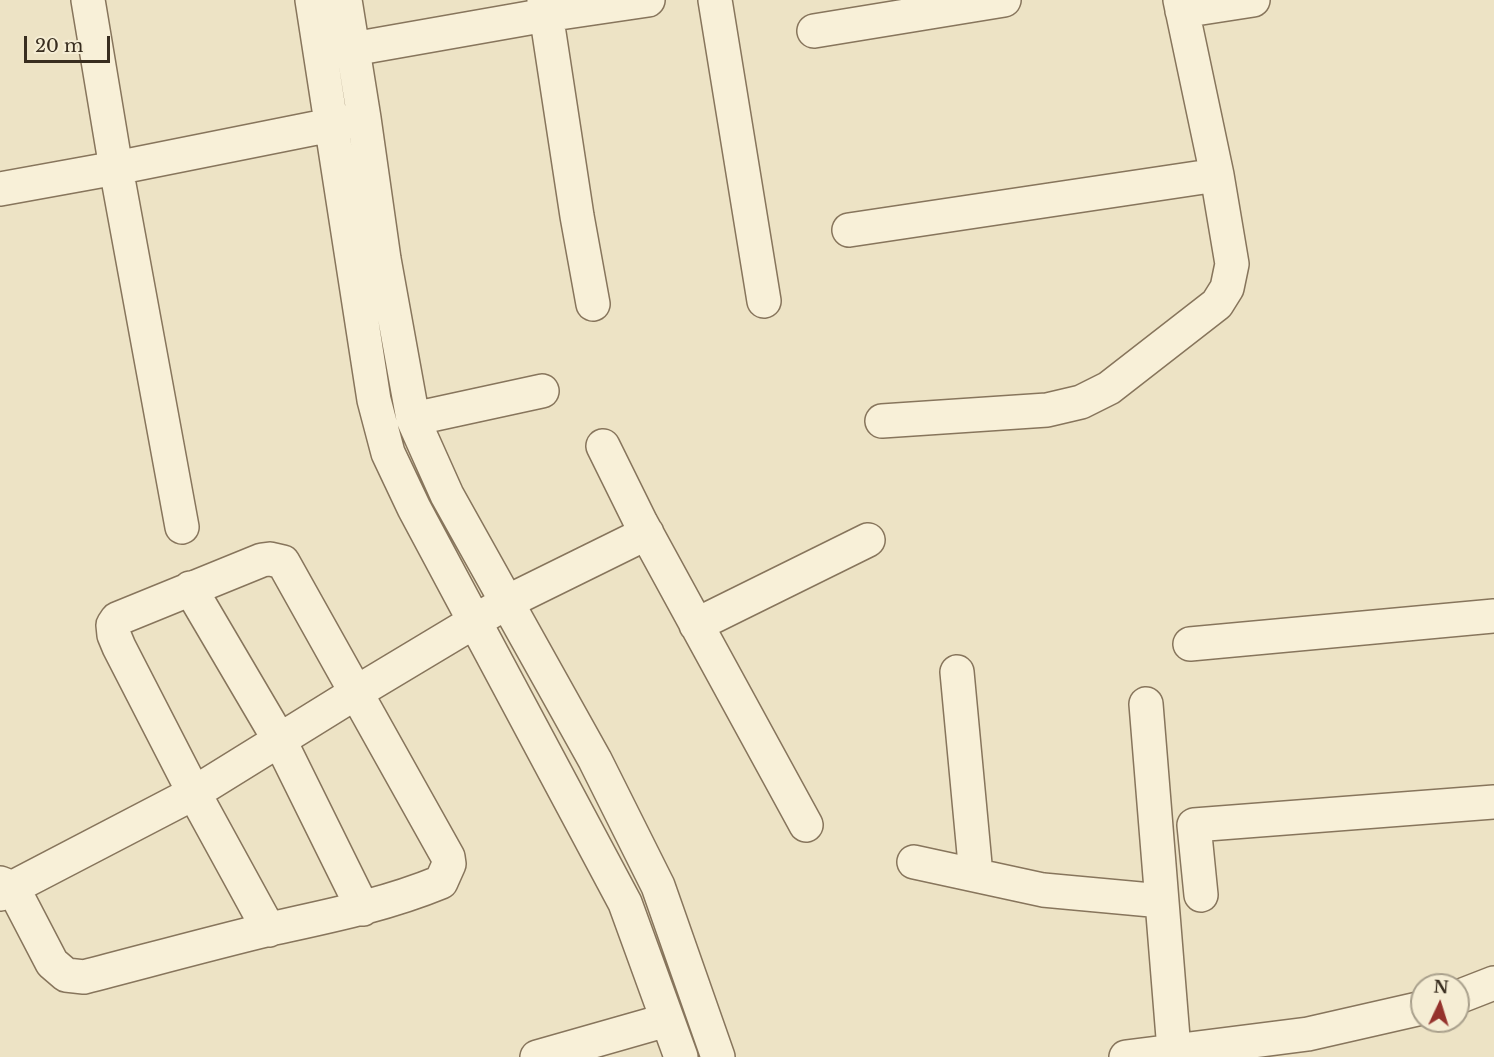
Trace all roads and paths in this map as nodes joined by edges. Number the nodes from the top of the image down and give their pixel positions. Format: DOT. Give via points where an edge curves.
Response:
graph roads {
  1 [pos="88,0"];
  2 [pos="312,0"];
  3 [pos="345,0"];
  4 [pos="648,0"];
  5 [pos="715,0"];
  6 [pos="1004,0"];
  7 [pos="1253,0"];
  8 [pos="1181,6"];
  9 [pos="545,8"];
  10 [pos="814,32"];
  11 [pos="353,49"];
  12 [pos="364,118"];
  13 [pos="330,126"];
  14 [pos="116,168"];
  15 [pos="1217,175"];
  16 [pos="0,189"];
  17 [pos="849,230"];
  18 [pos="764,301"];
  19 [pos="593,304"];
  20 [pos="542,391"];
  21 [pos="412,420"];
  22 [pos="882,421"];
  23 [pos="603,446"];
  24 [pos="182,527"];
  25 [pos="647,534"];
  26 [pos="868,540"];
  27 [pos="190,588"];
  28 [pos="507,602"];
  29 [pos="1494,616"];
  30 [pos="473,623"];
  31 [pos="696,625"];
  32 [pos="1190,644"];
  33 [pos="957,672"];
  34 [pos="357,692"];
  35 [pos="1146,704"];
  36 [pos="280,741"];
  37 [pos="195,793"];
  38 [pos="1494,802"];
  39 [pos="806,825"];
  40 [pos="914,862"];
  41 [pos="976,875"];
  42 [pos="4,888"];
  43 [pos="1200,895"];
  44 [pos="363,909"];
  45 [pos="1163,913"];
  46 [pos="269,930"];
  47 [pos="1494,983"];
  48 [pos="1470,992"];
  49 [pos="1410,1011"];
  50 [pos="667,1020"];
  51 [pos="1174,1050"];
  52 [pos="537,1057"];
  53 [pos="681,1057"];
  54 [pos="718,1057"];
  55 [pos="1126,1057"];
  1 -- 14 [label="street"];
  2 -- 13 [label="street"];
  3 -- 11 [label="street"];
  4 -- 9 [label="street"];
  5 -- 18 [label="street"];
  6 -- 10 [label="street"];
  7 -- 8 [label="street"];
  8 -- 15 [label="street"];
  9 -- 11 [label="street"];
  9 -- 19 [label="street"];
  11 -- 12 [label="street"];
  12 -- 13 [label="street"];
  12 -- 21 [label="street"];
  13 -- 14 [label="street"];
  13 -- 30 [label="street" via="374,400 388,453"];
  14 -- 16 [label="street"];
  14 -- 24 [label="street"];
  15 -- 17 [label="street"];
  15 -- 22 [label="street" via="1232,264 1227,288 1217,304 1109,388 1081,402 1047,410"];
  20 -- 21 [label="street"];
  21 -- 28 [label="street" via="447,495"];
  23 -- 25 [label="street"];
  25 -- 28 [label="street"];
  25 -- 31 [label="street"];
  26 -- 31 [label="street"];
  27 -- 34 [label="street" via="262,560 284,562"];
  27 -- 36 [label="street"];
  27 -- 37 [label="street" via="117,619 113,625 119,647"];
  28 -- 30 [label="street"];
  28 -- 54 [label="street" via="595,760 658,886"];
  29 -- 32 [label="street"];
  30 -- 34 [label="street"];
  30 -- 50 [label="street" via="625,903"];
  31 -- 39 [label="street"];
  33 -- 41 [label="street"];
  34 -- 36 [label="street"];
  34 -- 44 [label="street" via="449,864 441,882"];
  35 -- 45 [label="street"];
  36 -- 37 [label="street"];
  36 -- 44 [label="street"];
  37 -- 42 [label="street"];
  37 -- 46 [label="street"];
  38 -- 43 [label="street" via="1194,825"];
  40 -- 41 [label="street"];
  41 -- 45 [label="street"];
  42 -- 46 [label="street" via="52,963 66,975 84,977"];
  44 -- 46 [label="street"];
  45 -- 51 [label="street"];
  47 -- 48 [label="street"];
  49 -- 51 [label="street" via="1308,1034"];
  50 -- 52 [label="street"];
  50 -- 53 [label="street"];
  51 -- 55 [label="street"];
}
